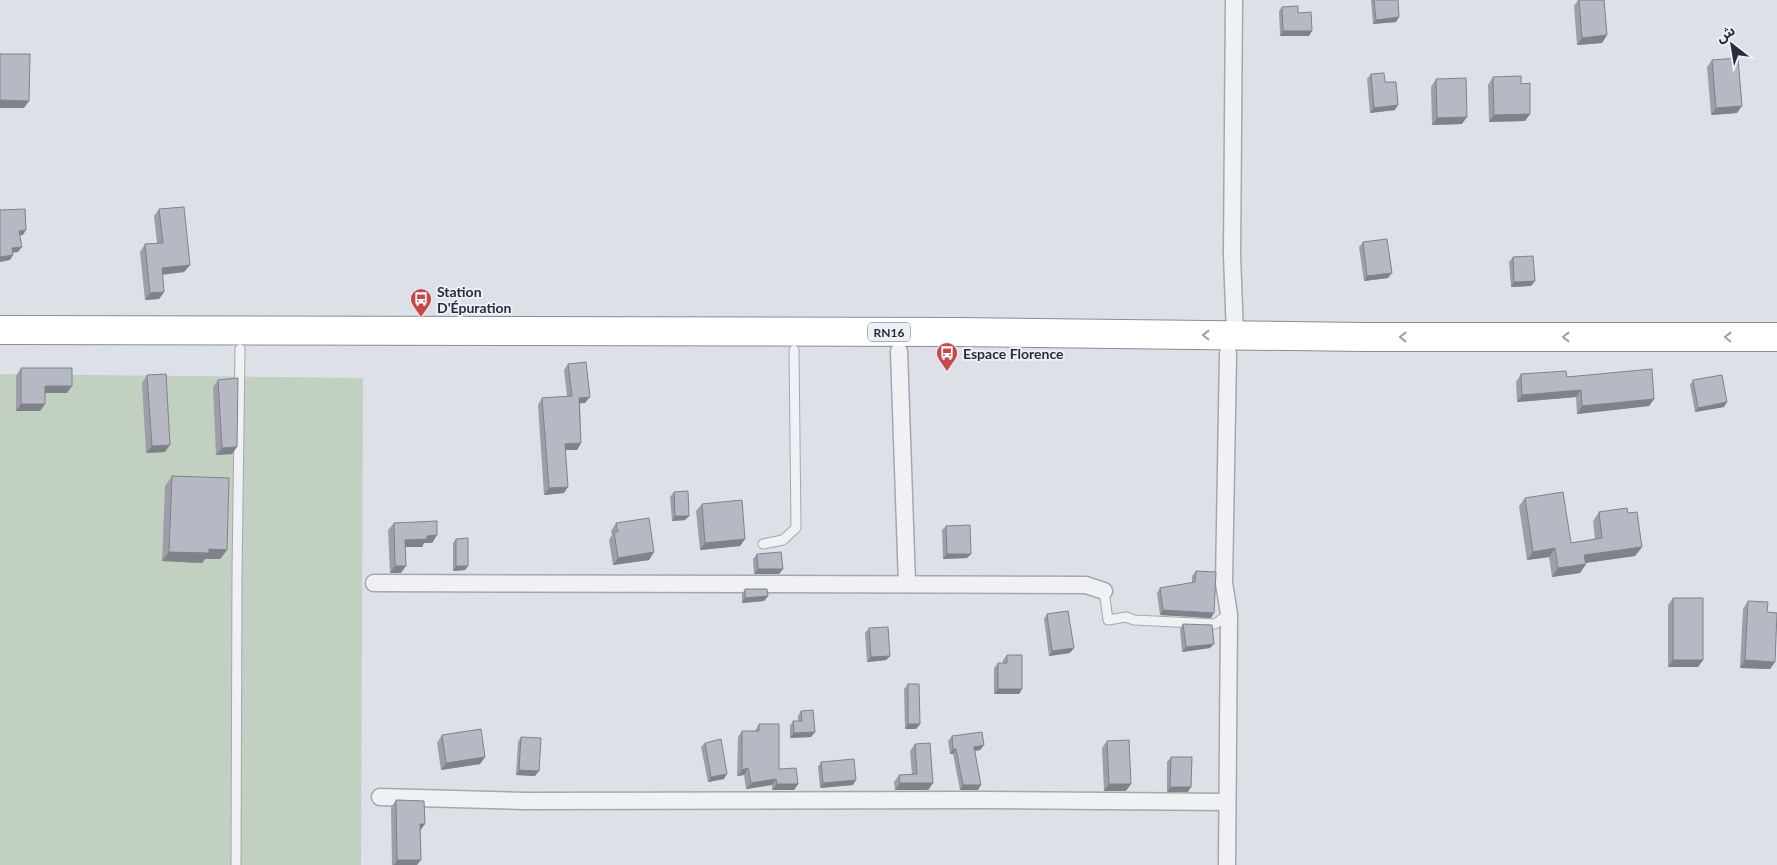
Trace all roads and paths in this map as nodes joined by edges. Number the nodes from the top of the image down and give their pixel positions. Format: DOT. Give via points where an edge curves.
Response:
graph roads {
  1 [pos="1234,0"];
  2 [pos="0,330"];
  3 [pos="1777,337"];
  4 [pos="1231,344"];
  5 [pos="0,347"];
  6 [pos="240,349"];
  7 [pos="794,350"];
  8 [pos="899,350"];
  9 [pos="1777,356"];
  10 [pos="763,544"];
  11 [pos="374,582"];
  12 [pos="907,584"];
  13 [pos="1104,590"];
  14 [pos="1229,614"];
  15 [pos="380,797"];
  16 [pos="1228,802"];
  17 [pos="236,865"];
  18 [pos="1227,865"];
  1 -- 4 [label="street"];
  4 -- 2 [label="highway, RN16, one-way" via="1034,332"];
  3 -- 4 [label="highway, RN16, one-way"];
  4 -- 8 [label="highway, RN16"];
  4 -- 9 [label="highway, RN16"];
  4 -- 14 [label="street" via="1224,583"];
  5 -- 6 [label="highway, RN16"];
  6 -- 7 [label="highway, RN16"];
  6 -- 17 [label="lane"];
  7 -- 8 [label="highway, RN16"];
  7 -- 10 [label="lane" via="796,528 783,540"];
  8 -- 12 [label="street"];
  11 -- 12 [label="street"];
  12 -- 13 [label="street" via="1086,584"];
  13 -- 14 [label="lane" via="1108,620 1126,618 1215,624"];
  14 -- 16 [label="street"];
  15 -- 16 [label="street" via="525,801"];
  16 -- 18 [label="street"];
}
